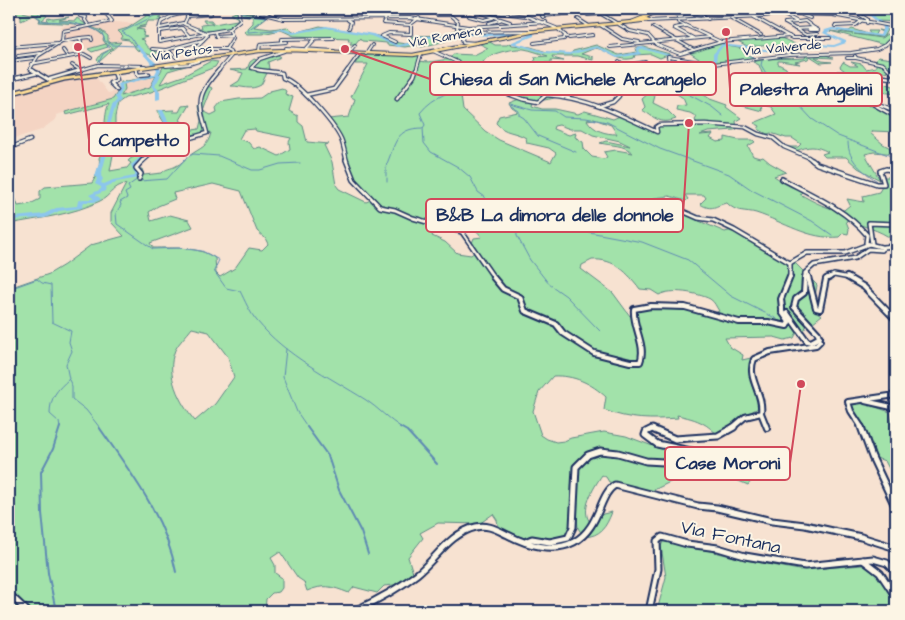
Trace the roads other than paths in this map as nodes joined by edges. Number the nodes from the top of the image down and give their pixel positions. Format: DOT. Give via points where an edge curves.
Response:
graph roads {
  1 [pos="81,9"];
  2 [pos="102,9"];
  3 [pos="134,9"];
  4 [pos="190,9"];
  5 [pos="274,9"];
  6 [pos="319,9"];
  7 [pos="324,9"];
  8 [pos="363,9"];
  9 [pos="470,9"];
  10 [pos="489,9"];
  11 [pos="504,9"];
  12 [pos="539,9"];
  13 [pos="574,9"];
  14 [pos="591,9"];
  15 [pos="601,9"];
  16 [pos="607,9"];
  17 [pos="622,9"];
  18 [pos="693,9"];
  19 [pos="730,9"];
  20 [pos="759,9"];
  21 [pos="770,9"];
  22 [pos="789,9"];
  23 [pos="820,9"];
  24 [pos="844,9"];
  25 [pos="850,9"];
  26 [pos="151,10"];
  27 [pos="242,10"];
  28 [pos="519,10"];
  29 [pos="564,10"];
  30 [pos="596,10"];
  31 [pos="500,11"];
  32 [pos="626,11"];
  33 [pos="189,12"];
  34 [pos="614,12"];
  35 [pos="796,12"];
  36 [pos="482,13"];
  37 [pos="211,14"];
  38 [pos="265,14"];
  39 [pos="571,14"];
  40 [pos="600,14"];
  41 [pos="676,14"];
  42 [pos="784,14"];
  43 [pos="800,14"];
  44 [pos="437,15"];
  45 [pos="517,15"];
  46 [pos="588,15"];
  47 [pos="701,15"];
  48 [pos="773,15"];
  49 [pos="836,15"];
  50 [pos="187,16"];
  51 [pos="469,16"];
  52 [pos="381,17"];
  53 [pos="495,17"];
  54 [pos="678,17"];
  55 [pos="754,17"];
  56 [pos="758,17"];
  57 [pos="296,18"];
  58 [pos="386,18"];
  59 [pos="392,18"];
  60 [pos="419,18"];
  61 [pos="731,18"];
  62 [pos="810,18"];
  63 [pos="577,19"];
  64 [pos="708,19"];
  65 [pos="786,19"];
  66 [pos="792,19"];
  67 [pos="348,20"];
  68 [pos="503,20"];
  69 [pos="542,20"];
  70 [pos="641,20"];
  71 [pos="648,20"];
  72 [pos="655,21"];
  73 [pos="676,21"];
  74 [pos="861,21"];
  75 [pos="298,22"];
  76 [pos="798,22"];
  77 [pos="868,22"];
  78 [pos="885,22"];
  79 [pos="183,23"];
  80 [pos="489,23"];
  81 [pos="789,23"];
  82 [pos="514,24"];
  83 [pos="617,24"];
  84 [pos="750,24"];
  85 [pos="228,25"];
  86 [pos="411,25"];
  87 [pos="456,25"];
  88 [pos="600,25"];
  89 [pos="88,26"];
  90 [pos="590,26"];
  91 [pos="688,26"];
  92 [pos="742,26"];
  93 [pos="835,26"];
  94 [pos="654,27"];
  95 [pos="747,27"];
  96 [pos="893,27"];
  97 [pos="230,28"];
  98 [pos="349,28"];
  99 [pos="758,28"];
  100 [pos="795,28"];
  101 [pos="805,28"];
  102 [pos="814,28"];
  103 [pos="896,28"];
  104 [pos="160,29"];
  105 [pos="558,29"];
  106 [pos="750,29"];
  107 [pos="809,30"];
  108 [pos="384,31"];
  109 [pos="539,31"];
  110 [pos="214,32"];
  111 [pos="632,32"];
  112 [pos="176,33"];
  113 [pos="206,33"];
  114 [pos="389,33"];
  115 [pos="625,33"];
  116 [pos="802,33"];
  117 [pos="814,33"];
  118 [pos="487,34"];
  119 [pos="461,35"];
  120 [pos="593,35"];
  121 [pos="761,35"];
  122 [pos="232,36"];
  123 [pos="565,36"];
  124 [pos="789,36"];
  125 [pos="190,37"];
  126 [pos="710,37"];
  127 [pos="896,37"];
  128 [pos="80,38"];
  129 [pos="334,38"];
  130 [pos="569,38"];
  131 [pos="693,38"];
  132 [pos="830,38"];
  133 [pos="315,39"];
  134 [pos="574,39"];
  135 [pos="675,39"];
  136 [pos="92,40"];
  137 [pos="176,40"];
  138 [pos="203,40"];
  139 [pos="490,40"];
  140 [pos="61,42"];
  141 [pos="81,42"];
  142 [pos="282,42"];
  143 [pos="287,42"];
  144 [pos="395,42"];
  145 [pos="653,42"];
  146 [pos="721,42"];
  147 [pos="477,43"];
  148 [pos="534,43"];
  149 [pos="641,43"];
  150 [pos="355,45"];
  151 [pos="372,45"];
  152 [pos="629,45"];
  153 [pos="164,46"];
  154 [pos="9,47"];
  155 [pos="610,47"];
  156 [pos="286,48"];
  157 [pos="635,48"];
  158 [pos="152,49"];
  159 [pos="226,49"];
  160 [pos="306,49"];
  161 [pos="63,50"];
  162 [pos="168,50"];
  163 [pos="299,50"];
  164 [pos="322,50"];
  165 [pos="694,50"];
  166 [pos="259,51"];
  167 [pos="433,51"];
  168 [pos="209,52"];
  169 [pos="43,53"];
  170 [pos="348,53"];
  171 [pos="360,53"];
  172 [pos="851,53"];
  173 [pos="366,54"];
  174 [pos="421,54"];
  175 [pos="231,55"];
  176 [pos="18,56"];
  177 [pos="68,57"];
  178 [pos="176,57"];
  179 [pos="34,58"];
  180 [pos="91,58"];
  181 [pos="214,58"];
  182 [pos="847,58"];
  183 [pos="856,58"];
  184 [pos="205,59"];
  185 [pos="9,61"];
  186 [pos="618,62"];
  187 [pos="31,64"];
  188 [pos="72,65"];
  189 [pos="145,66"];
  190 [pos="166,66"];
  191 [pos="624,66"];
  192 [pos="658,68"];
  193 [pos="136,69"];
  194 [pos="80,70"];
  195 [pos="590,71"];
  196 [pos="114,72"];
  197 [pos="629,72"];
  198 [pos="38,74"];
  199 [pos="149,74"];
  200 [pos="883,77"];
  201 [pos="10,79"];
  202 [pos="51,80"];
  203 [pos="11,84"];
  204 [pos="117,90"];
  205 [pos="9,94"];
  206 [pos="306,95"];
  207 [pos="397,99"];
  208 [pos="599,106"];
  209 [pos="896,111"];
  210 [pos="896,117"];
  211 [pos="30,140"];
  212 [pos="9,148"];
  213 [pos="896,171"];
  214 [pos="139,179"];
  215 [pos="782,179"];
  216 [pos="664,203"];
  217 [pos="896,224"];
  218 [pos="870,244"];
  219 [pos="896,246"];
  220 [pos="883,248"];
  221 [pos="790,263"];
  222 [pos="807,272"];
  223 [pos="782,308"];
  224 [pos="896,320"];
  225 [pos="820,337"];
  226 [pos="896,395"];
  227 [pos="863,400"];
  228 [pos="896,408"];
  229 [pos="762,413"];
  230 [pos="767,428"];
  231 [pos="896,508"];
  232 [pos="527,541"];
  233 [pos="896,548"];
  234 [pos="863,560"];
  235 [pos="896,572"];
  236 [pos="9,594"];
  237 [pos="896,597"];
  238 [pos="363,610"];
  239 [pos="27,611"];
  240 [pos="354,611"];
  241 [pos="649,611"];
  1 -- 89 [label="street" via="80,16 86,18"];
  2 -- 89 [label="street" via="112,21"];
  3 -- 26 [label="street" via="137,12"];
  4 -- 33 [label="street"];
  5 -- 38 [label="street"];
  6 -- 7 [label="street"];
  8 -- 52 [label="street" via="363,15"];
  9 -- 10 [label="street"];
  10 -- 31 [label="street"];
  11 -- 31 [label="street"];
  12 -- 69 [label="street"];
  13 -- 29 [label="street"];
  14 -- 30 [label="street"];
  15 -- 30 [label="street"];
  16 -- 30 [label="street"];
  16 -- 34 [label="street"];
  17 -- 32 [label="street"];
  18 -- 41 [label="street" via="672,10"];
  18 -- 47 [label="street"];
  19 -- 56 [label="street"];
  20 -- 48 [label="street"];
  21 -- 42 [label="street"];
  22 -- 35 [label="street"];
  23 -- 35 [label="street"];
  24 -- 49 [label="street"];
  25 -- 77 [label="street"];
  27 -- 38 [label="street"];
  27 -- 97 [label="street" via="240,20"];
  28 -- 45 [label="street"];
  30 -- 39 [label="street"];
  30 -- 40 [label="street"];
  31 -- 45 [label="street"];
  33 -- 50 [label="street"];
  33 -- 104 [label="street" via="164,19"];
  35 -- 42 [label="street"];
  35 -- 43 [label="street"];
  36 -- 53 [label="street"];
  37 -- 50 [label="street"];
  38 -- 57 [label="street" via="280,19"];
  39 -- 63 [label="street"];
  39 -- 69 [label="street"];
  40 -- 46 [label="street"];
  40 -- 83 [label="street"];
  42 -- 43 [label="street"];
  42 -- 48 [label="street"];
  42 -- 66 [label="street"];
  43 -- 49 [label="street"];
  43 -- 62 [label="street"];
  44 -- 87 [label="street" via="449,14 458,22"];
  45 -- 69 [label="street"];
  47 -- 54 [label="street"];
  47 -- 64 [label="street"];
  48 -- 56 [label="street"];
  49 -- 74 [label="street"];
  50 -- 79 [label="street"];
  51 -- 53 [label="street" via="483,20"];
  52 -- 58 [label="street"];
  52 -- 59 [label="street"];
  53 -- 68 [label="street"];
  55 -- 56 [label="street"];
  55 -- 61 [label="street"];
  55 -- 124 [label="street"];
  57 -- 67 [label="street"];
  57 -- 75 [label="street"];
  58 -- 59 [label="street"];
  58 -- 67 [label="street"];
  58 -- 86 [label="street" via="383,23"];
  59 -- 60 [label="street"];
  60 -- 86 [label="street"];
  60 -- 87 [label="street"];
  61 -- 64 [label="street"];
  61 -- 92 [label="street"];
  63 -- 90 [label="street"];
  64 -- 73 [label="street"];
  65 -- 66 [label="street"];
  66 -- 76 [label="street"];
  67 -- 98 [label="street" via="351,22"];
  68 -- 80 [label="street"];
  68 -- 82 [label="street"];
  69 -- 82 [label="street"];
  69 -- 105 [label="street"];
  70 -- 71 [label="main road, Via Ramera"];
  70 -- 71 [label="highway" via="656,12"];
  70 -- 83 [label="main road, Via Ramera"];
  71 -- 72 [label="street"];
  72 -- 73 [label="street"];
  73 -- 91 [label="street"];
  74 -- 77 [label="street"];
  74 -- 93 [label="street" via="856,25"];
  76 -- 81 [label="street"];
  76 -- 102 [label="street"];
  77 -- 96 [label="street"];
  78 -- 96 [label="street"];
  79 -- 104 [label="street"];
  79 -- 113 [label="street"];
  81 -- 100 [label="street"];
  81 -- 100 [label="street" via="785,23"];
  82 -- 87 [label="street"];
  83 -- 88 [label="main road, Via Ramera"];
  83 -- 111 [label="street"];
  84 -- 92 [label="street"];
  85 -- 97 [label="street"];
  86 -- 114 [label="street" via="411,34"];
  87 -- 118 [label="street" via="461,32"];
  88 -- 90 [label="main road, Via Ramera"];
  88 -- 149 [label="street" via="622,39"];
  89 -- 140 [label="street" via="63,30"];
  90 -- 105 [label="main road, Via Ramera"];
  91 -- 126 [label="street"];
  91 -- 131 [label="street" via="674,28"];
  92 -- 95 [label="street"];
  94 -- 135 [label="street"];
  95 -- 106 [label="street"];
  96 -- 103 [label="street"];
  97 -- 110 [label="street"];
  97 -- 122 [label="street"];
  99 -- 106 [label="street"];
  100 -- 101 [label="street"];
  100 -- 116 [label="street"];
  101 -- 102 [label="street"];
  101 -- 107 [label="street"];
  102 -- 107 [label="street" via="818,30"];
  104 -- 125 [label="street" via="182,28"];
  104 -- 137 [label="street" via="160,42"];
  105 -- 109 [label="main road, Via Ramera"];
  105 -- 123 [label="street"];
  106 -- 121 [label="street"];
  107 -- 117 [label="street"];
  108 -- 114 [label="street"];
  109 -- 118 [label="street"];
  109 -- 139 [label="main road, Via Ramera"];
  110 -- 113 [label="street"];
  110 -- 122 [label="street" via="215,35"];
  111 -- 115 [label="street"];
  111 -- 145 [label="street" via="648,35"];
  112 -- 137 [label="street"];
  113 -- 125 [label="street"];
  113 -- 138 [label="street"];
  114 -- 144 [label="street" via="382,37"];
  116 -- 117 [label="street"];
  116 -- 117 [label="street"];
  118 -- 139 [label="street"];
  119 -- 147 [label="street" via="464,42"];
  120 -- 130 [label="street"];
  122 -- 159 [label="street"];
  123 -- 130 [label="street"];
  123 -- 148 [label="street" via="564,39"];
  124 -- 132 [label="street"];
  124 -- 146 [label="street"];
  125 -- 137 [label="street"];
  126 -- 131 [label="street"];
  126 -- 146 [label="street"];
  127 -- 172 [label="street, Via Valverde" via="877,50"];
  128 -- 136 [label="street" via="91,37"];
  128 -- 140 [label="street"];
  128 -- 141 [label="street"];
  129 -- 133 [label="street"];
  130 -- 134 [label="street"];
  131 -- 135 [label="street"];
  133 -- 142 [label="street" via="282,39"];
  133 -- 160 [label="street"];
  135 -- 145 [label="street"];
  135 -- 165 [label="street"];
  138 -- 159 [label="street" via="196,48"];
  138 -- 162 [label="street"];
  139 -- 147 [label="main road, Via Ramera"];
  140 -- 154 [label="street"];
  140 -- 169 [label="street"];
  142 -- 143 [label="street"];
  142 -- 166 [label="street" via="260,44"];
  145 -- 146 [label="street" via="679,54"];
  145 -- 149 [label="street"];
  147 -- 167 [label="main road, Via Ramera"];
  149 -- 152 [label="street"];
  150 -- 170 [label="street"];
  151 -- 173 [label="street"];
  152 -- 155 [label="street"];
  152 -- 157 [label="street"];
  153 -- 162 [label="street"];
  156 -- 160 [label="street, Via Ramera"];
  158 -- 162 [label="street"];
  159 -- 175 [label="street"];
  160 -- 164 [label="street, Via Ramera"];
  161 -- 177 [label="street"];
  162 -- 178 [label="street"];
  163 -- 164 [label="main road, Via Ramera"];
  163 -- 166 [label="main road, Via Ramera"];
  163 -- 206 [label="street, Via Ramera" via="283,51 260,59 252,68 282,73 283,78 290,80"];
  164 -- 170 [label="main road, Via Ramera"];
  166 -- 175 [label="main road, Via Ramera"];
  167 -- 174 [label="main road, Via Ramera"];
  167 -- 208 [label="street" via="457,62 478,83 522,99 540,101 544,96 552,95"];
  168 -- 181 [label="street"];
  169 -- 176 [label="street"];
  169 -- 179 [label="street"];
  170 -- 171 [label="main road, Via Ramera"];
  171 -- 173 [label="main road, Via Ramera"];
  171 -- 206 [label="street" via="334,89"];
  172 -- 183 [label="street"];
  172 -- 192 [label="street, Via Valverde" via="789,55 714,64 669,57 669,64"];
  173 -- 174 [label="main road, Via Ramera"];
  174 -- 207 [label="street" via="414,76"];
  175 -- 181 [label="main road, Via Petos"];
  175 -- 214 [label="street" via="206,84 200,106 207,133 171,139 136,168 141,174"];
  177 -- 180 [label="street" via="84,54"];
  177 -- 187 [label="street"];
  179 -- 185 [label="street"];
  179 -- 187 [label="street"];
  181 -- 184 [label="main road, Via Petos"];
  182 -- 183 [label="street"];
  183 -- 200 [label="street" via="883,64 894,74 892,78"];
  184 -- 190 [label="street"];
  184 -- 193 [label="main road, Via Petos"];
  186 -- 191 [label="street"];
  187 -- 198 [label="street" via="30,70"];
  188 -- 194 [label="street"];
  189 -- 194 [label="street" via="98,65"];
  191 -- 192 [label="street" via="645,62"];
  191 -- 197 [label="street"];
  192 -- 197 [label="street, Via Valverde"];
  193 -- 196 [label="main road, Via Petos"];
  193 -- 199 [label="street, Via Petos" via="138,76"];
  194 -- 202 [label="street"];
  195 -- 197 [label="street, Via Valverde"];
  196 -- 202 [label="main road, Via Petos"];
  196 -- 204 [label="street" via="117,80 110,83"];
  197 -- 208 [label="street" via="616,89 619,96"];
  198 -- 201 [label="street"];
  198 -- 202 [label="street"];
  201 -- 203 [label="street"];
  202 -- 205 [label="main road, Via Petos"];
  206 -- 223 [label="street, Via Ramera" via="341,139 354,180 380,207 462,232 503,289 520,297 525,311 556,324 563,333 594,353 640,362 643,355 633,319 634,309 685,307 739,322 787,326 789,322"];
  208 -- 213 [label="street" via="657,132 656,127 661,125 745,127 773,138 817,164 877,184 884,184 880,171"];
  209 -- 210 [label="street" via="862,98"];
  211 -- 212 [label="street"];
  215 -- 218 [label="street" via="838,210 861,227 867,235 866,243"];
  216 -- 221 [label="street" via="698,218 713,220"];
  217 -- 218 [label="street" via="869,223"];
  218 -- 220 [label="street"];
  218 -- 221 [label="street" via="845,252 807,253"];
  219 -- 220 [label="street"];
  220 -- 222 [label="street" via="868,249 855,258 814,265"];
  221 -- 223 [label="street" via="790,279 781,299"];
  222 -- 224 [label="street" via="816,308 822,307 826,279 833,274 842,274 867,289"];
  222 -- 225 [label="street" via="804,293 796,299 794,307"];
  223 -- 225 [label="street" via="807,341"];
  225 -- 229 [label="street" via="819,344 754,358 750,375 763,403"];
  226 -- 227 [label="street"];
  227 -- 228 [label="street"];
  227 -- 231 [label="street" via="848,402 849,408"];
  229 -- 230 [label="street"];
  229 -- 232 [label="street" via="745,417 718,436 675,439 652,429 645,435 657,444 746,466 747,472 716,464 646,461 600,451 588,455 576,467 575,516 568,538 548,543"];
  232 -- 233 [label="street" via="548,548 580,540 601,512 608,489 621,485 698,506 805,525"];
  232 -- 238 [label="street" via="485,526 460,534 417,574"];
  234 -- 235 [label="street, Via Fontana" via="887,563"];
  234 -- 237 [label="street" via="880,572"];
  234 -- 241 [label="street, Via Fontana" via="805,566 662,537 656,546 658,569"];
  236 -- 239 [label="street"];
  238 -- 240 [label="street"];
}
